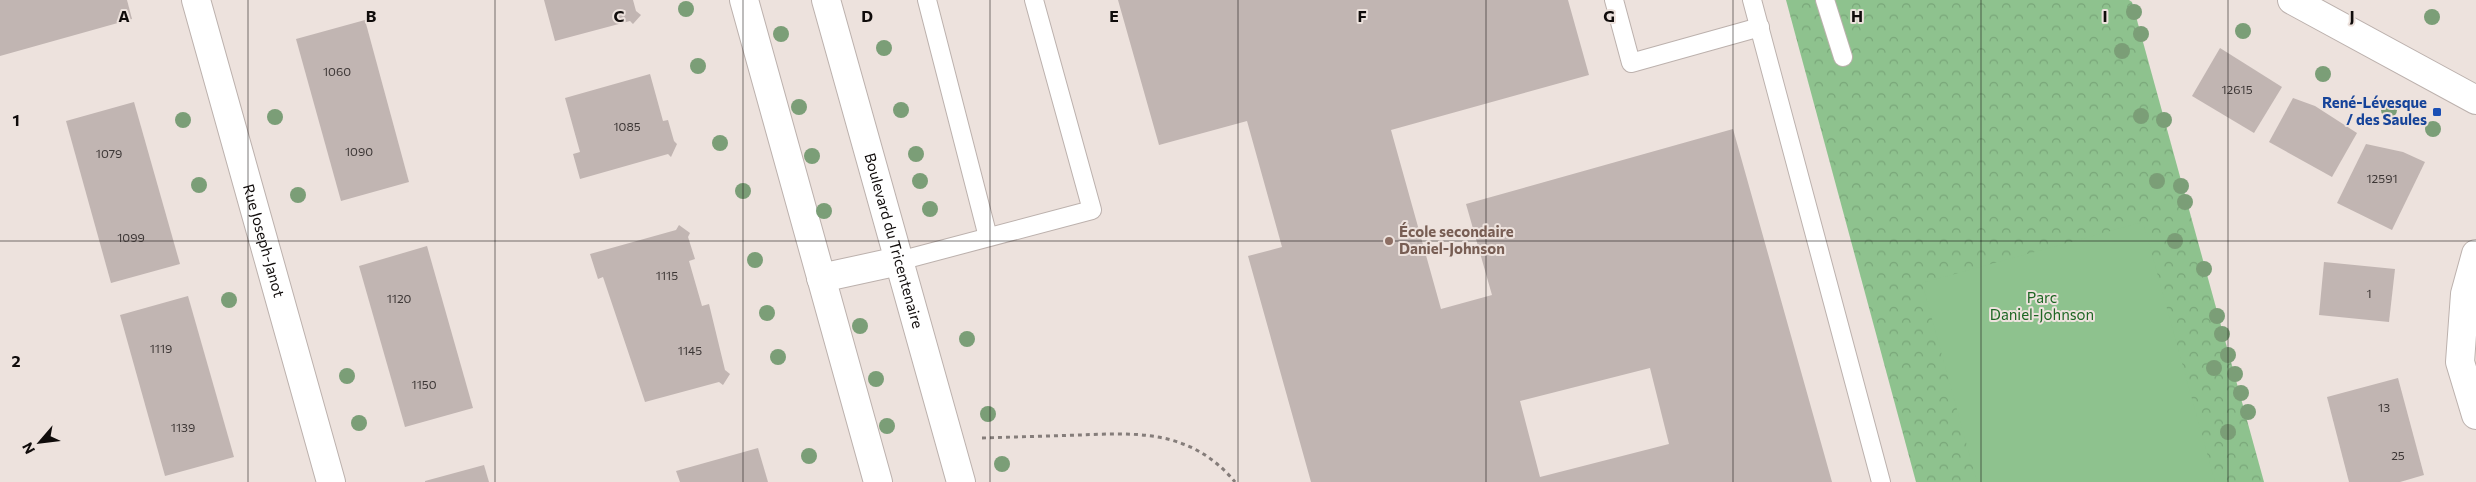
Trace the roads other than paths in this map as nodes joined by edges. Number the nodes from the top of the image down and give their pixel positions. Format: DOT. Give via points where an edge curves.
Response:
graph roads {
  1 [pos="196,0"];
  2 [pos="744,0"];
  3 [pos="826,0"];
  4 [pos="927,0"];
  5 [pos="1034,0"];
  6 [pos="1614,0"];
  7 [pos="1752,0"];
  8 [pos="1825,0"];
  9 [pos="2292,0"];
  10 [pos="1760,27"];
  11 [pos="1843,57"];
  12 [pos="2476,100"];
  13 [pos="988,237"];
  14 [pos="2476,254"];
  15 [pos="899,261"];
  16 [pos="821,278"];
  17 [pos="2476,415"];
  18 [pos="331,482"];
  19 [pos="878,482"];
  20 [pos="961,482"];
  21 [pos="1881,482"];
  1 -- 18 [label="street, Rue Joseph-Janot"];
  2 -- 16 [label="street"];
  3 -- 15 [label="street, Boulevard du Tricentenaire"];
  4 -- 13 [label="lane"];
  5 -- 13 [label="lane" via="1092,210"];
  6 -- 10 [label="lane" via="1631,63"];
  7 -- 10 [label="lane"];
  8 -- 11 [label="lane"];
  9 -- 12 [label="street"];
  10 -- 21 [label="lane"];
  13 -- 15 [label="lane"];
  14 -- 17 [label="street" via="2465,294 2460,362"];
  15 -- 16 [label="street"];
  15 -- 20 [label="street, Boulevard du Tricentenaire"];
  16 -- 19 [label="street"];
}
